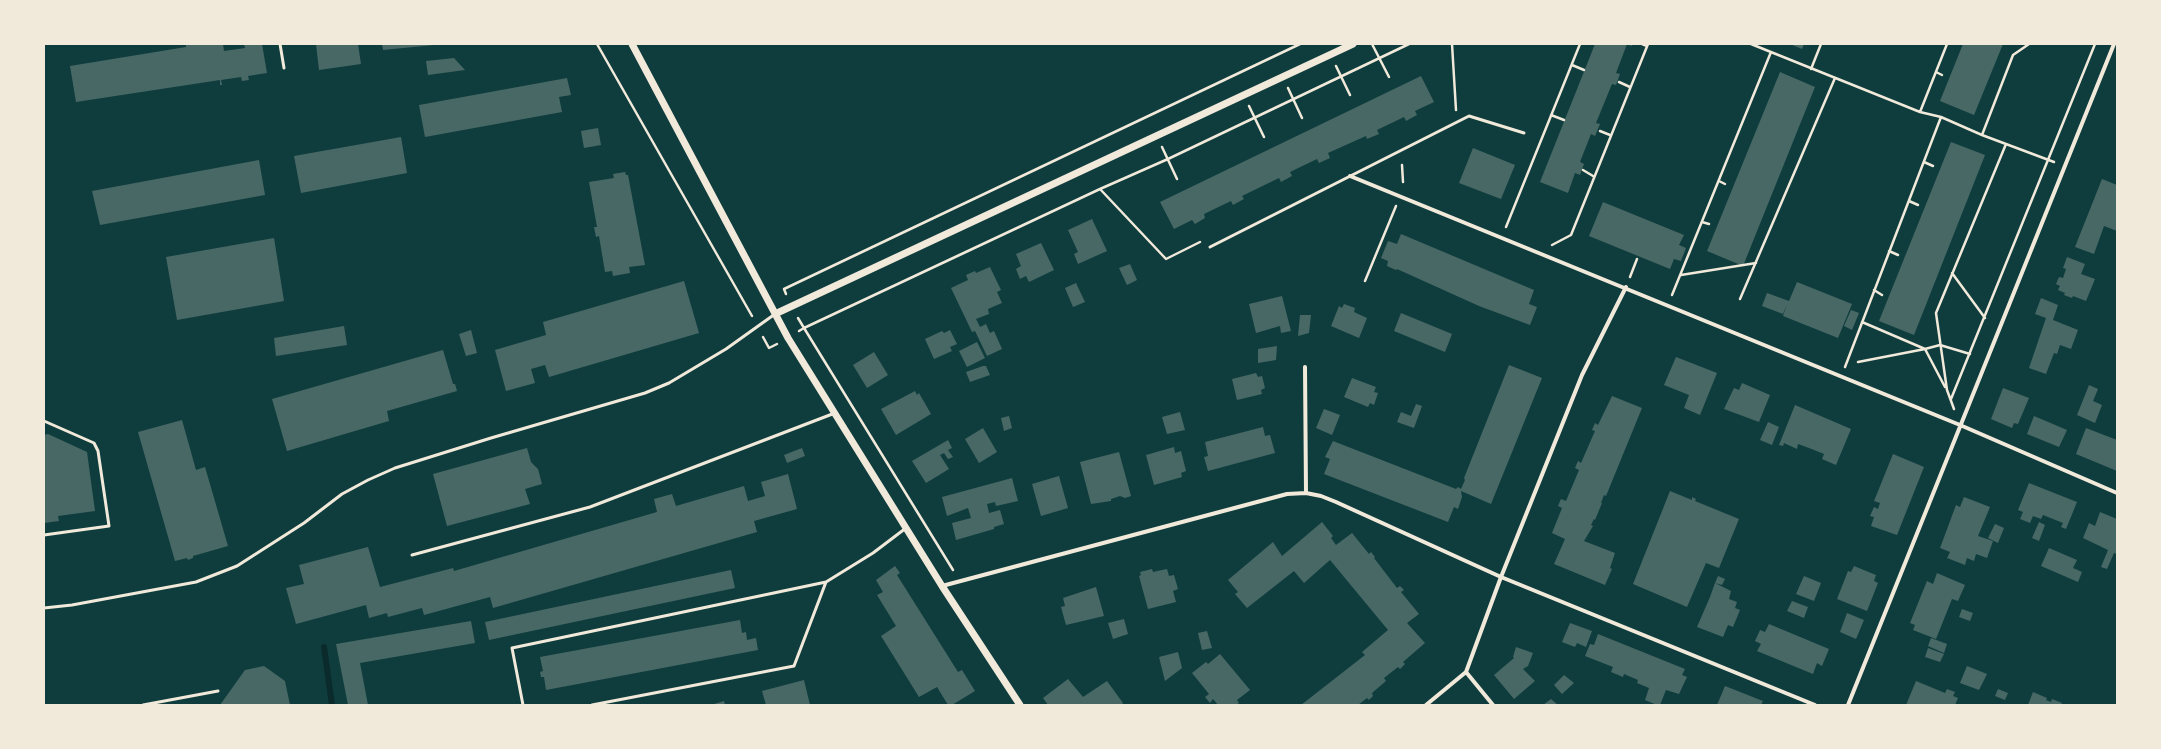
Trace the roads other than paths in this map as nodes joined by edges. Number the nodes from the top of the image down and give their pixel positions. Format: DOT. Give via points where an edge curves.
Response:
graph roads {
  1 [pos="280,44"];
  2 [pos="632,44"];
  3 [pos="1353,44"];
  4 [pos="2114,44"];
  5 [pos="284,68"];
  6 [pos="1524,133"];
  7 [pos="1350,176"];
  8 [pos="1210,247"];
  9 [pos="1626,287"];
  10 [pos="775,314"];
  11 [pos="1305,367"];
  12 [pos="835,413"];
  13 [pos="44,421"];
  14 [pos="1960,425"];
  15 [pos="1306,493"];
  16 [pos="2117,493"];
  17 [pos="906,528"];
  18 [pos="44,534"];
  19 [pos="412,555"];
  20 [pos="1501,577"];
  21 [pos="826,582"];
  22 [pos="942,586"];
  23 [pos="44,608"];
  24 [pos="1466,672"];
  25 [pos="218,691"];
  26 [pos="143,705"];
  27 [pos="523,705"];
  28 [pos="592,705"];
  29 [pos="1020,705"];
  30 [pos="1426,705"];
  31 [pos="1493,705"];
  32 [pos="1815,705"];
  33 [pos="1848,705"];
  1 -- 5 [label="lane"];
  2 -- 10 [label="street"];
  3 -- 10 [label="street"];
  4 -- 14 [label="street"];
  6 -- 7 [label="lane" via="1469,116"];
  7 -- 8 [label="lane"];
  7 -- 9 [label="street"];
  9 -- 14 [label="street"];
  9 -- 20 [label="street" via="1582,375"];
  10 -- 12 [label="street"];
  10 -- 23 [label="lane" via="726,349 669,383 645,394 491,438 395,468 368,480 342,494 304,523 237,566 196,582"];
  11 -- 15 [label="street"];
  12 -- 17 [label="street"];
  12 -- 19 [label="lane" via="590,507"];
  13 -- 18 [label="lane" via="94,443 98,451 109,526"];
  14 -- 16 [label="street"];
  14 -- 33 [label="street"];
  15 -- 20 [label="street" via="1331,500"];
  15 -- 22 [label="street" via="1287,494"];
  17 -- 21 [label="lane" via="873,553"];
  17 -- 22 [label="street"];
  20 -- 24 [label="street"];
  20 -- 32 [label="street"];
  21 -- 27 [label="lane" via="512,648"];
  21 -- 28 [label="lane" via="794,666"];
  22 -- 29 [label="street"];
  24 -- 30 [label="street"];
  24 -- 31 [label="street"];
  25 -- 26 [label="lane"];
}
